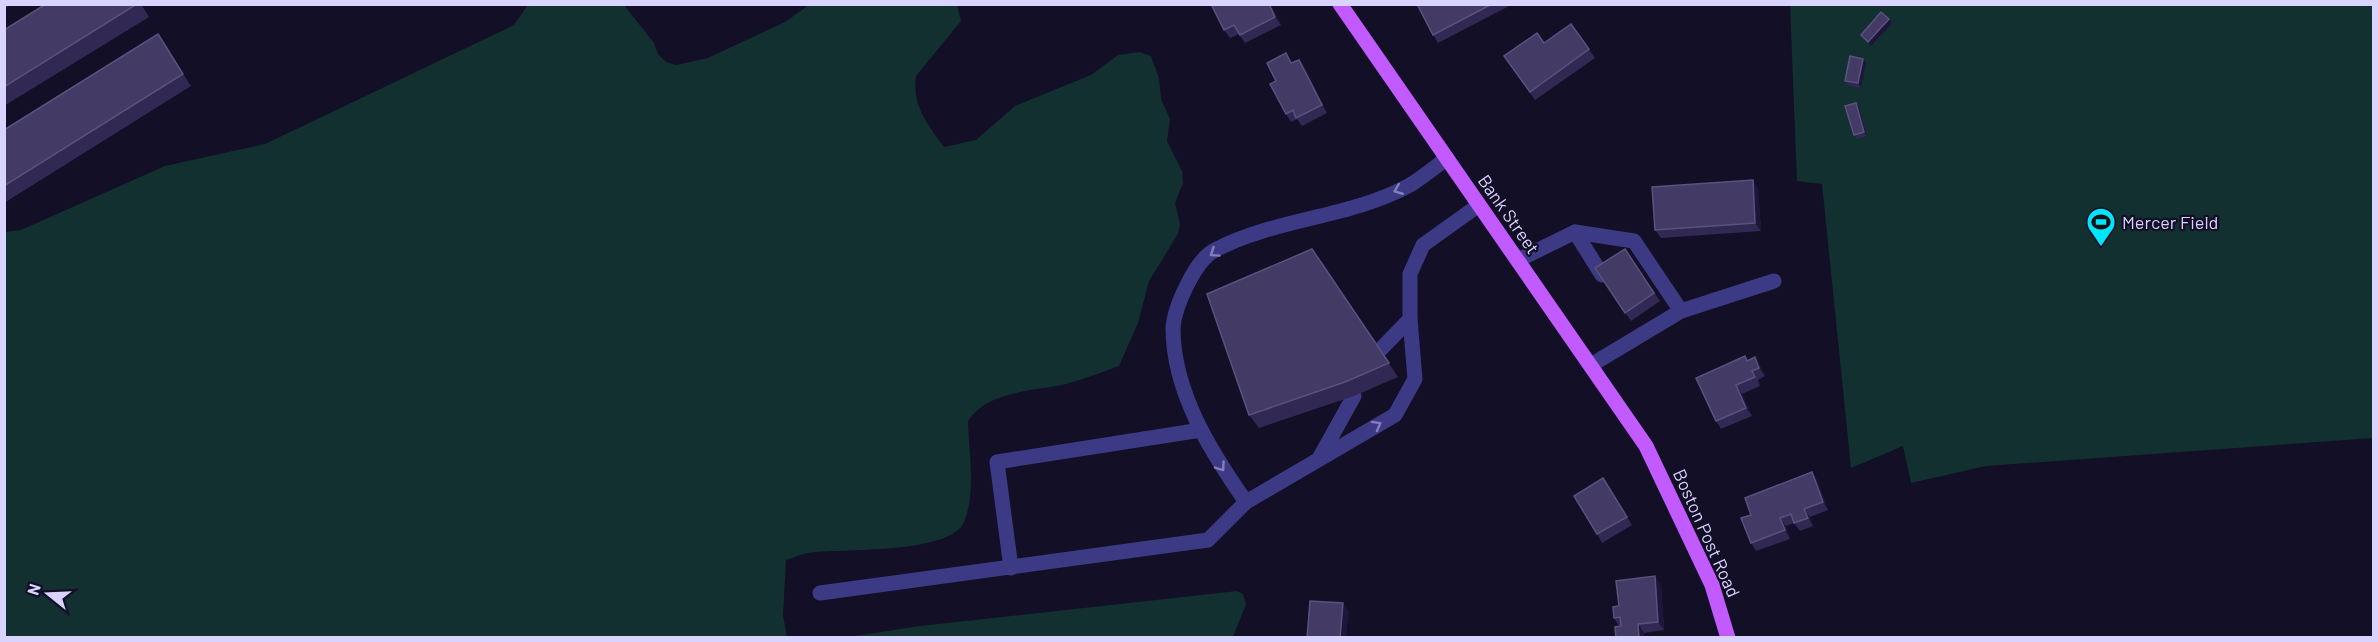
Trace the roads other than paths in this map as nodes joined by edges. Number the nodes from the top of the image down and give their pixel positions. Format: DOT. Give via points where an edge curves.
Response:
graph roads {
  1 [pos="1340,4"];
  2 [pos="1447,158"];
  3 [pos="1479,205"];
  4 [pos="1575,232"];
  5 [pos="1518,260"];
  6 [pos="1602,275"];
  7 [pos="1774,281"];
  8 [pos="1681,310"];
  9 [pos="1410,319"];
  10 [pos="1632,320"];
  11 [pos="1641,335"];
  12 [pos="1380,350"];
  13 [pos="1591,365"];
  14 [pos="1354,396"];
  15 [pos="1201,430"];
  16 [pos="1646,446"];
  17 [pos="1320,457"];
  18 [pos="1246,502"];
  19 [pos="1011,568"];
  20 [pos="820,593"];
  21 [pos="1728,638"];
  1 -- 2 [label="main road, Bank Street"];
  2 -- 3 [label="main road, Bank Street"];
  2 -- 15 [label="lane, one-way" via="1410,185 1364,204 1214,251 1192,273 1173,327 1179,367"];
  3 -- 5 [label="main road, Bank Street"];
  3 -- 9 [label="lane" via="1423,245 1410,274"];
  4 -- 5 [label="lane"];
  4 -- 6 [label="lane"];
  4 -- 8 [label="lane" via="1634,241"];
  5 -- 13 [label="main road, Bank Street"];
  7 -- 8 [label="lane"];
  8 -- 11 [label="lane"];
  9 -- 12 [label="lane"];
  17 -- 9 [label="lane, one-way" via="1395,415 1415,379"];
  10 -- 11 [label="lane"];
  11 -- 13 [label="lane"];
  13 -- 16 [label="main road, Bank Street"];
  14 -- 17 [label="lane"];
  15 -- 18 [label="lane, one-way" via="1210,451"];
  15 -- 19 [label="lane" via="997,462"];
  16 -- 21 [label="main road, Boston Post Road" via="1712,585"];
  17 -- 18 [label="lane"];
  18 -- 19 [label="lane" via="1208,540"];
  19 -- 20 [label="lane"];
}
